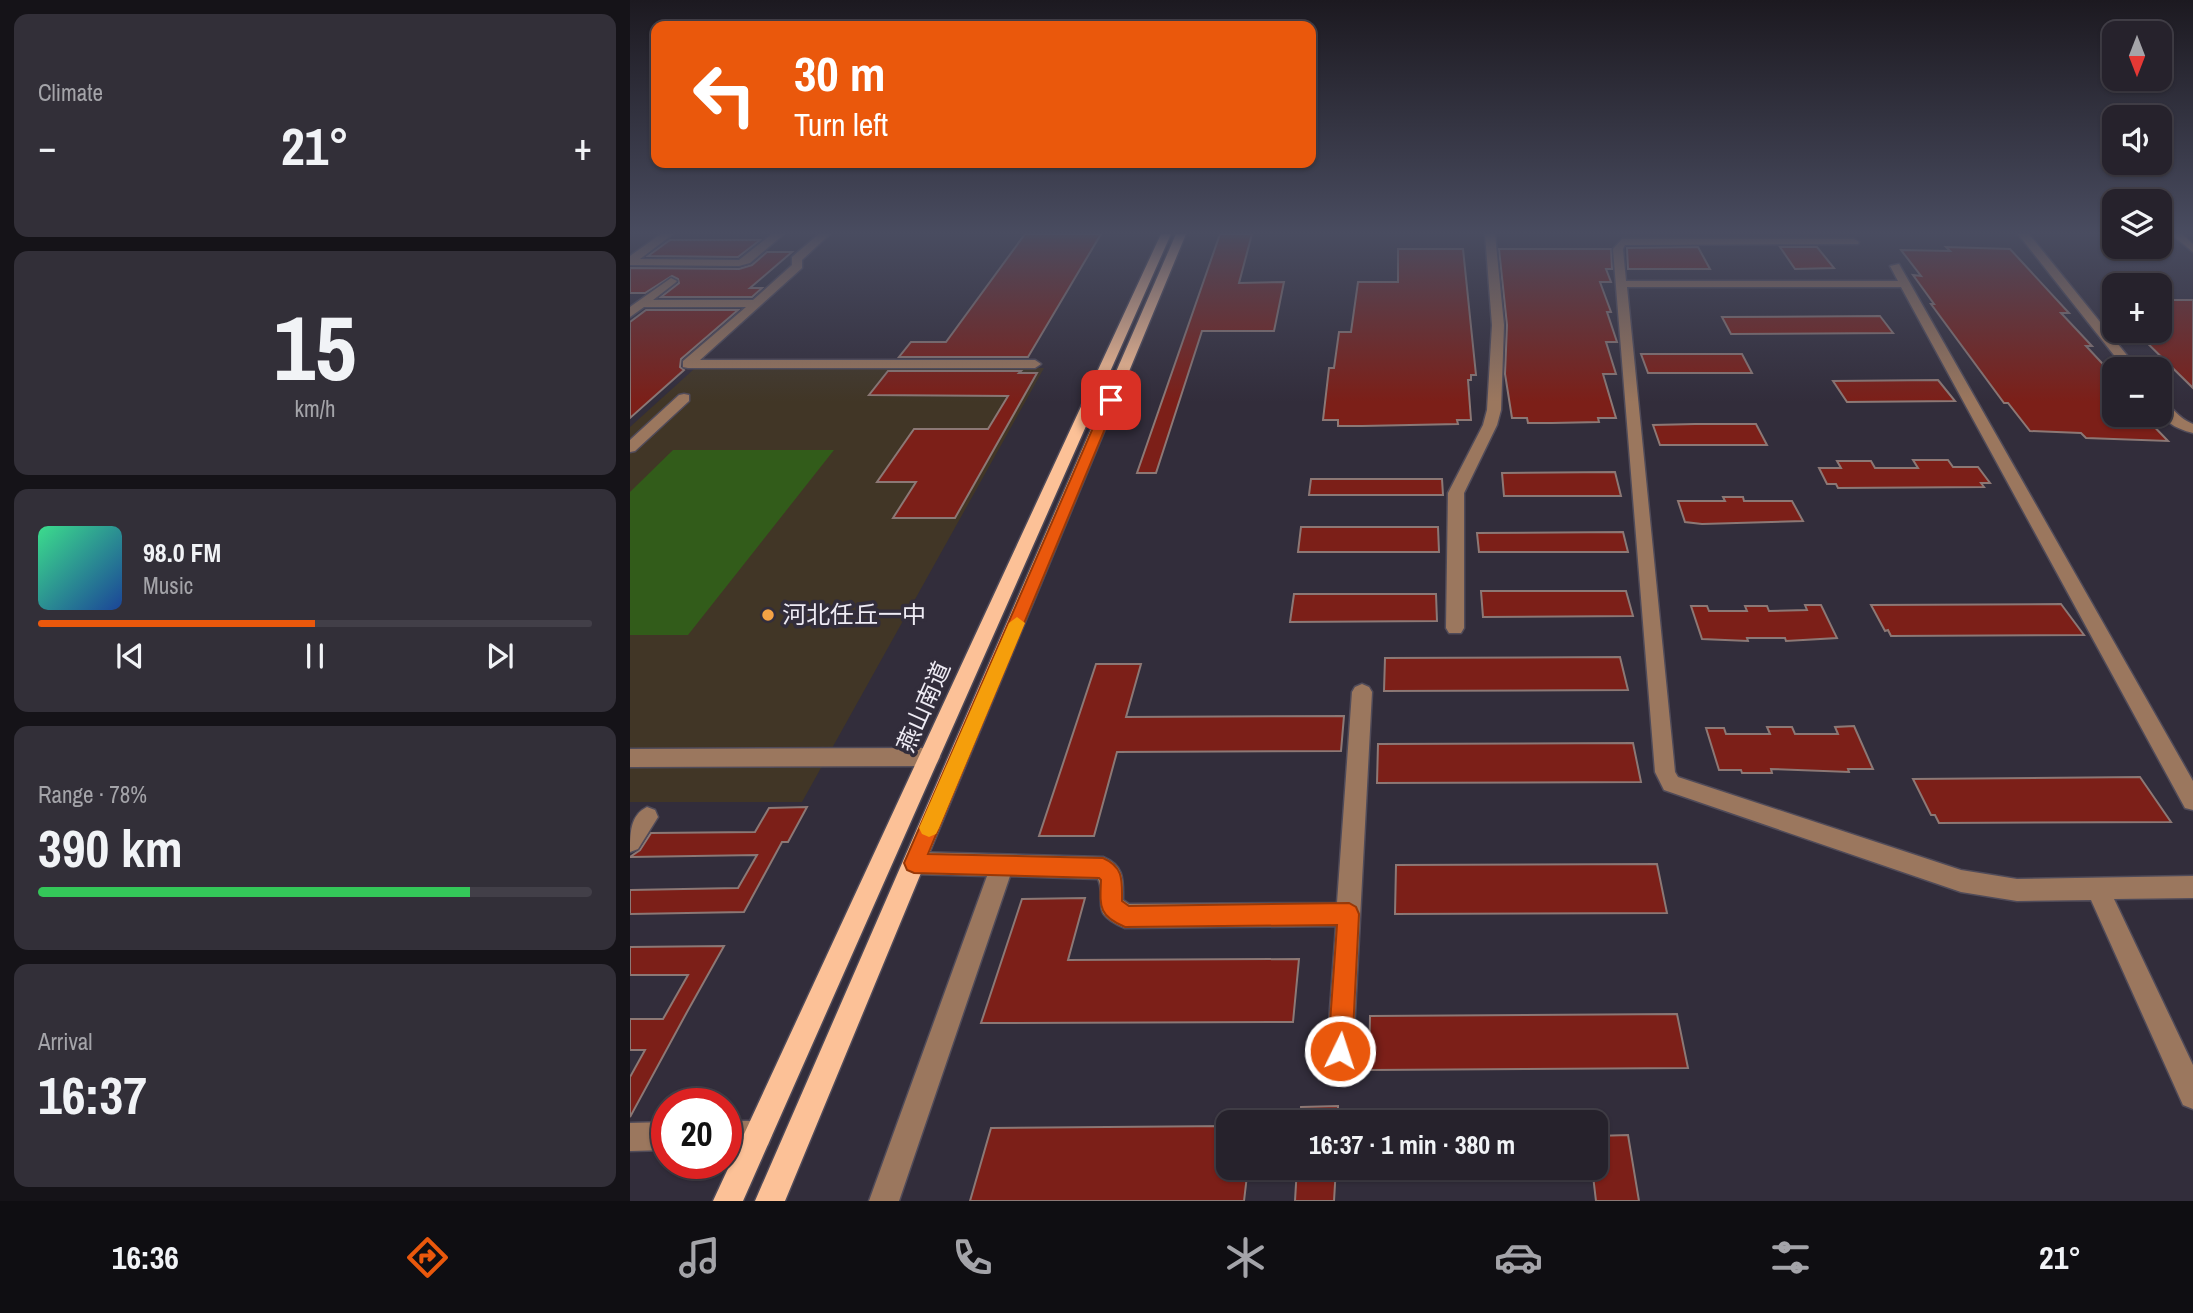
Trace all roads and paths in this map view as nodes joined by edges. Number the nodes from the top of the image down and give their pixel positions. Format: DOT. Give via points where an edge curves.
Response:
graph roads {
  1 [pos="659,290"];
  2 [pos="772,290"];
  3 [pos="1141,290"];
  4 [pos="1157,290"];
  5 [pos="1495,290"];
  6 [pos="1623,290"];
  7 [pos="1908,290"];
  8 [pos="2068,290"];
  9 [pos="642,303"];
  10 [pos="757,303"];
  11 [pos="630,313"];
  12 [pos="2122,357"];
  13 [pos="1035,364"];
  14 [pos="684,398"];
  15 [pos="2172,418"];
  16 [pos="2193,429"];
  17 [pos="630,448"];
  18 [pos="1455,628"];
  19 [pos="1362,692"];
  20 [pos="930,757"];
  21 [pos="630,758"];
  22 [pos="2193,801"];
  23 [pos="647,817"];
  24 [pos="630,842"];
  25 [pos="914,863"];
  26 [pos="1002,865"];
  27 [pos="2193,887"];
  28 [pos="2096,888"];
  29 [pos="1349,914"];
  30 [pos="1340,1051"];
  31 [pos="2193,1096"];
  32 [pos="742,1135"];
  33 [pos="758,1135"];
  34 [pos="651,1136"];
  35 [pos="630,1137"];
  36 [pos="728,1201"];
  37 [pos="770,1201"];
  38 [pos="884,1201"];
  1 -- 9 [label="street"];
  2 -- 10 [label="street"];
  3 -- 20 [label="main road, 燕山南道"];
  4 -- 25 [label="main road"];
  5 -- 18 [label="street" via="1494,410 1456,493"];
  6 -- 28 [label="street" via="1665,772 1671,784 1961,881 2017,890"];
  7 -- 22 [label="street"];
  8 -- 12 [label="street"];
  9 -- 10 [label="street"];
  9 -- 11 [label="street"];
  10 -- 13 [label="street" via="688,364"];
  14 -- 17 [label="street"];
  15 -- 16 [label="street"];
  19 -- 29 [label="street"];
  20 -- 21 [label="street"];
  20 -- 33 [label="main road, 燕山南道"];
  23 -- 24 [label="street"];
  25 -- 26 [label="street"];
  25 -- 37 [label="main road"];
  26 -- 29 [label="street" via="1103,868 1112,876 1111,906 1125,916"];
  26 -- 38 [label="street"];
  27 -- 28 [label="street"];
  28 -- 31 [label="street"];
  29 -- 30 [label="street"];
  32 -- 33 [label="street"];
  33 -- 36 [label="main road, 燕山南道"];
  34 -- 35 [label="street"];
}
